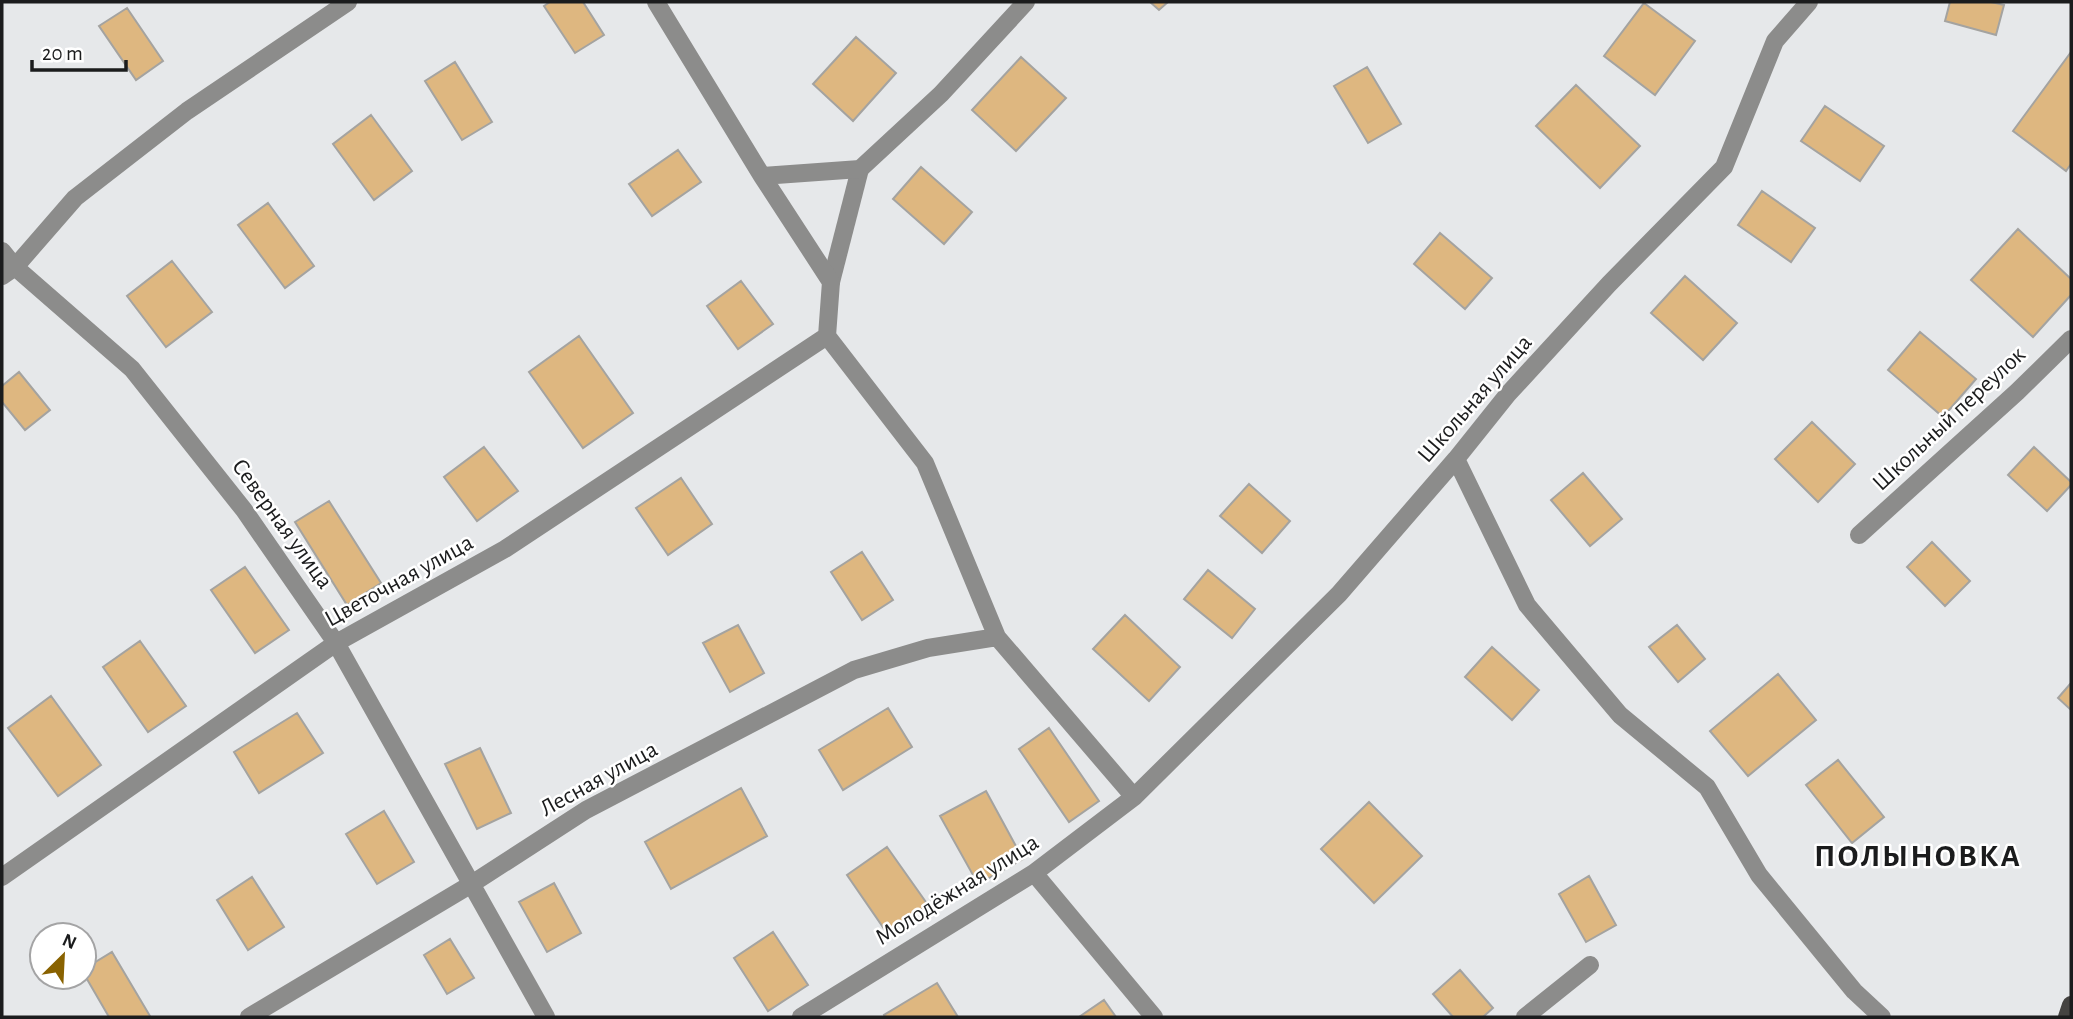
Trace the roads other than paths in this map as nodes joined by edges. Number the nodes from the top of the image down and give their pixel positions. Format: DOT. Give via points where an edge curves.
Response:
graph roads {
  1 [pos="348,2"];
  2 [pos="656,2"];
  3 [pos="1026,2"];
  4 [pos="1809,2"];
  5 [pos="860,169"];
  6 [pos="762,176"];
  7 [pos="2,251"];
  8 [pos="9,272"];
  9 [pos="831,282"];
  10 [pos="827,336"];
  11 [pos="2071,339"];
  12 [pos="1456,459"];
  13 [pos="1860,535"];
  14 [pos="997,637"];
  15 [pos="336,643"];
  16 [pos="1134,797"];
  17 [pos="1034,873"];
  18 [pos="2,877"];
  19 [pos="470,885"];
  20 [pos="1590,965"];
  21 [pos="2071,1005"];
  22 [pos="249,1017"];
  23 [pos="546,1017"];
  24 [pos="801,1017"];
  25 [pos="1154,1017"];
  26 [pos="1525,1017"];
  27 [pos="1882,1017"];
  28 [pos="2067,1017"];
  1 -- 8 [label="street" via="187,111 75,198"];
  2 -- 6 [label="street"];
  3 -- 5 [label="street" via="942,94"];
  4 -- 12 [label="street, Школьная улица" via="1775,41 1724,167 1508,394"];
  5 -- 6 [label="street"];
  5 -- 9 [label="street"];
  6 -- 9 [label="street"];
  7 -- 8 [label="street, Северная улица"];
  8 -- 15 [label="street, Северная улица" via="132,369 244,510"];
  9 -- 10 [label="street"];
  10 -- 14 [label="street" via="925,463"];
  10 -- 15 [label="street, Цветочная улица" via="505,549"];
  11 -- 13 [label="street, Школьный переулок"];
  12 -- 16 [label="street, Школьная улица" via="1339,594"];
  12 -- 27 [label="street" via="1527,605 1620,715 1707,787 1759,875 1854,991"];
  14 -- 16 [label="street"];
  14 -- 19 [label="street, Лесная улица" via="928,649 854,670 586,810"];
  15 -- 18 [label="street, Цветочная улица"];
  15 -- 19 [label="street, Северная улица"];
  16 -- 17 [label="street, Молодёжная улица"];
  17 -- 24 [label="street, Молодёжная улица"];
  17 -- 25 [label="street"];
  19 -- 22 [label="street, Лесная улица"];
  19 -- 23 [label="street, Северная улица"];
  20 -- 26 [label="street"];
  21 -- 28 [label="main road"];
}
